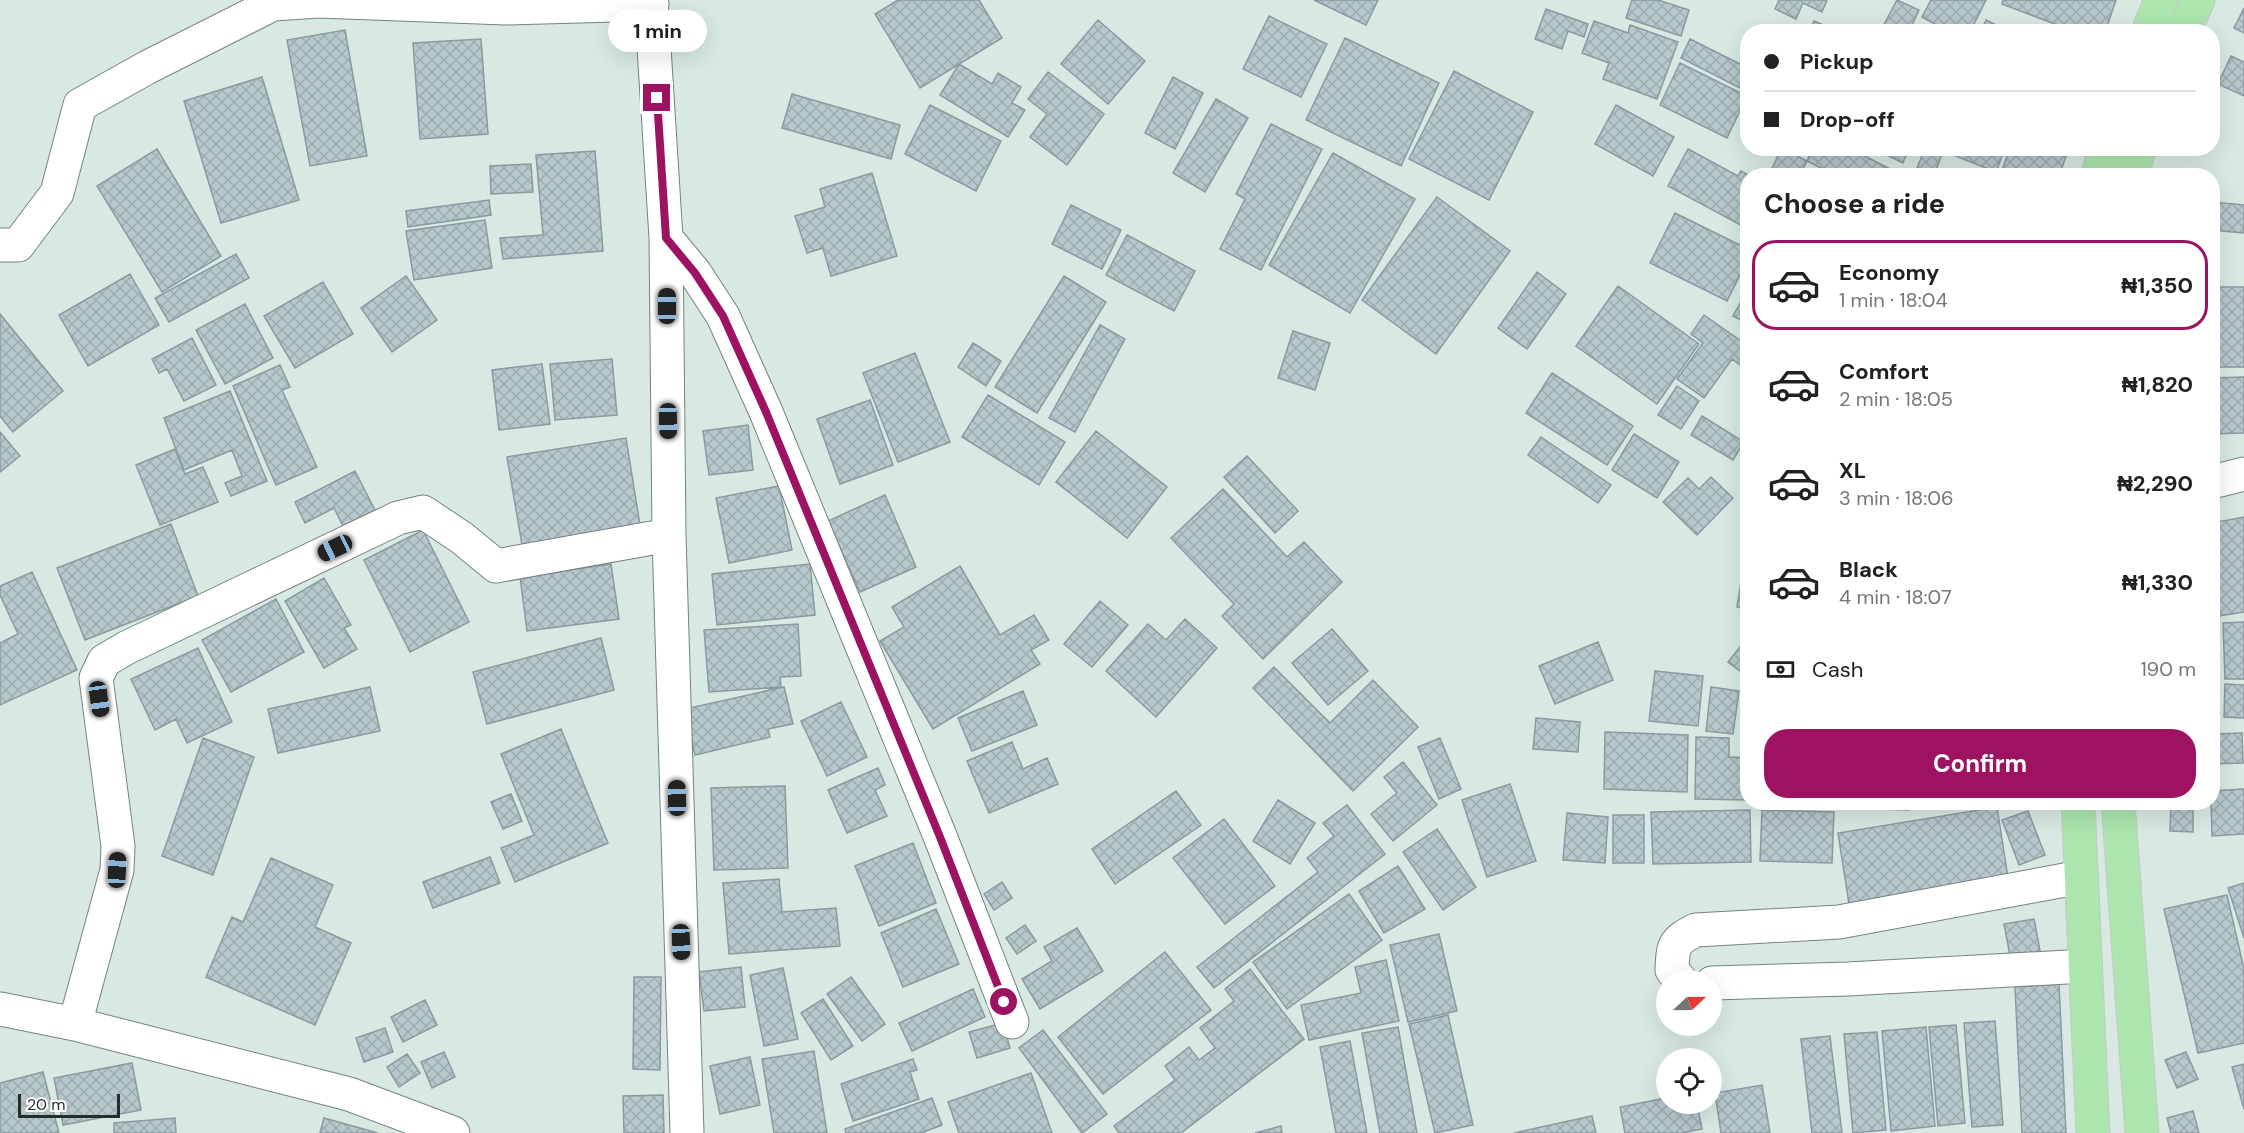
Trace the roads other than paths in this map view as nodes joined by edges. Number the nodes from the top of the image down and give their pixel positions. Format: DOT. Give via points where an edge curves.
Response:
graph roads {
  1 [pos="2161,0"];
  2 [pos="2198,0"];
  3 [pos="652,2"];
  4 [pos="2151,24"];
  5 [pos="2188,24"];
  6 [pos="666,238"];
  7 [pos="0,245"];
  8 [pos="2244,474"];
  9 [pos="2220,480"];
  10 [pos="669,535"];
  11 [pos="2078,810"];
  12 [pos="2119,810"];
  13 [pos="2081,877"];
  14 [pos="2085,966"];
  15 [pos="1672,970"];
  16 [pos="1722,983"];
  17 [pos="0,1009"];
  18 [pos="1012,1022"];
  19 [pos="75,1024"];
  20 [pos="453,1133"];
  21 [pos="687,1133"];
  22 [pos="2093,1133"];
  23 [pos="2142,1133"];
  1 -- 4 [label="main road"];
  2 -- 5 [label="main road"];
  3 -- 6 [label="street"];
  3 -- 7 [label="street" via="505,8 319,1 273,4 80,105 57,193 18,245"];
  6 -- 10 [label="street"];
  6 -- 18 [label="street" via="723,316 766,412"];
  8 -- 9 [label="street"];
  10 -- 19 [label="street" via="495,566 423,512 398,518 104,661 96,678 118,846 117,870"];
  10 -- 21 [label="street"];
  11 -- 13 [label="main road"];
  12 -- 23 [label="main road"];
  13 -- 14 [label="main road"];
  13 -- 15 [label="street" via="1839,922 1696,930 1680,938 1673,948"];
  14 -- 16 [label="street"];
  14 -- 22 [label="main road"];
  17 -- 19 [label="street"];
  19 -- 20 [label="street" via="349,1094"];
}
